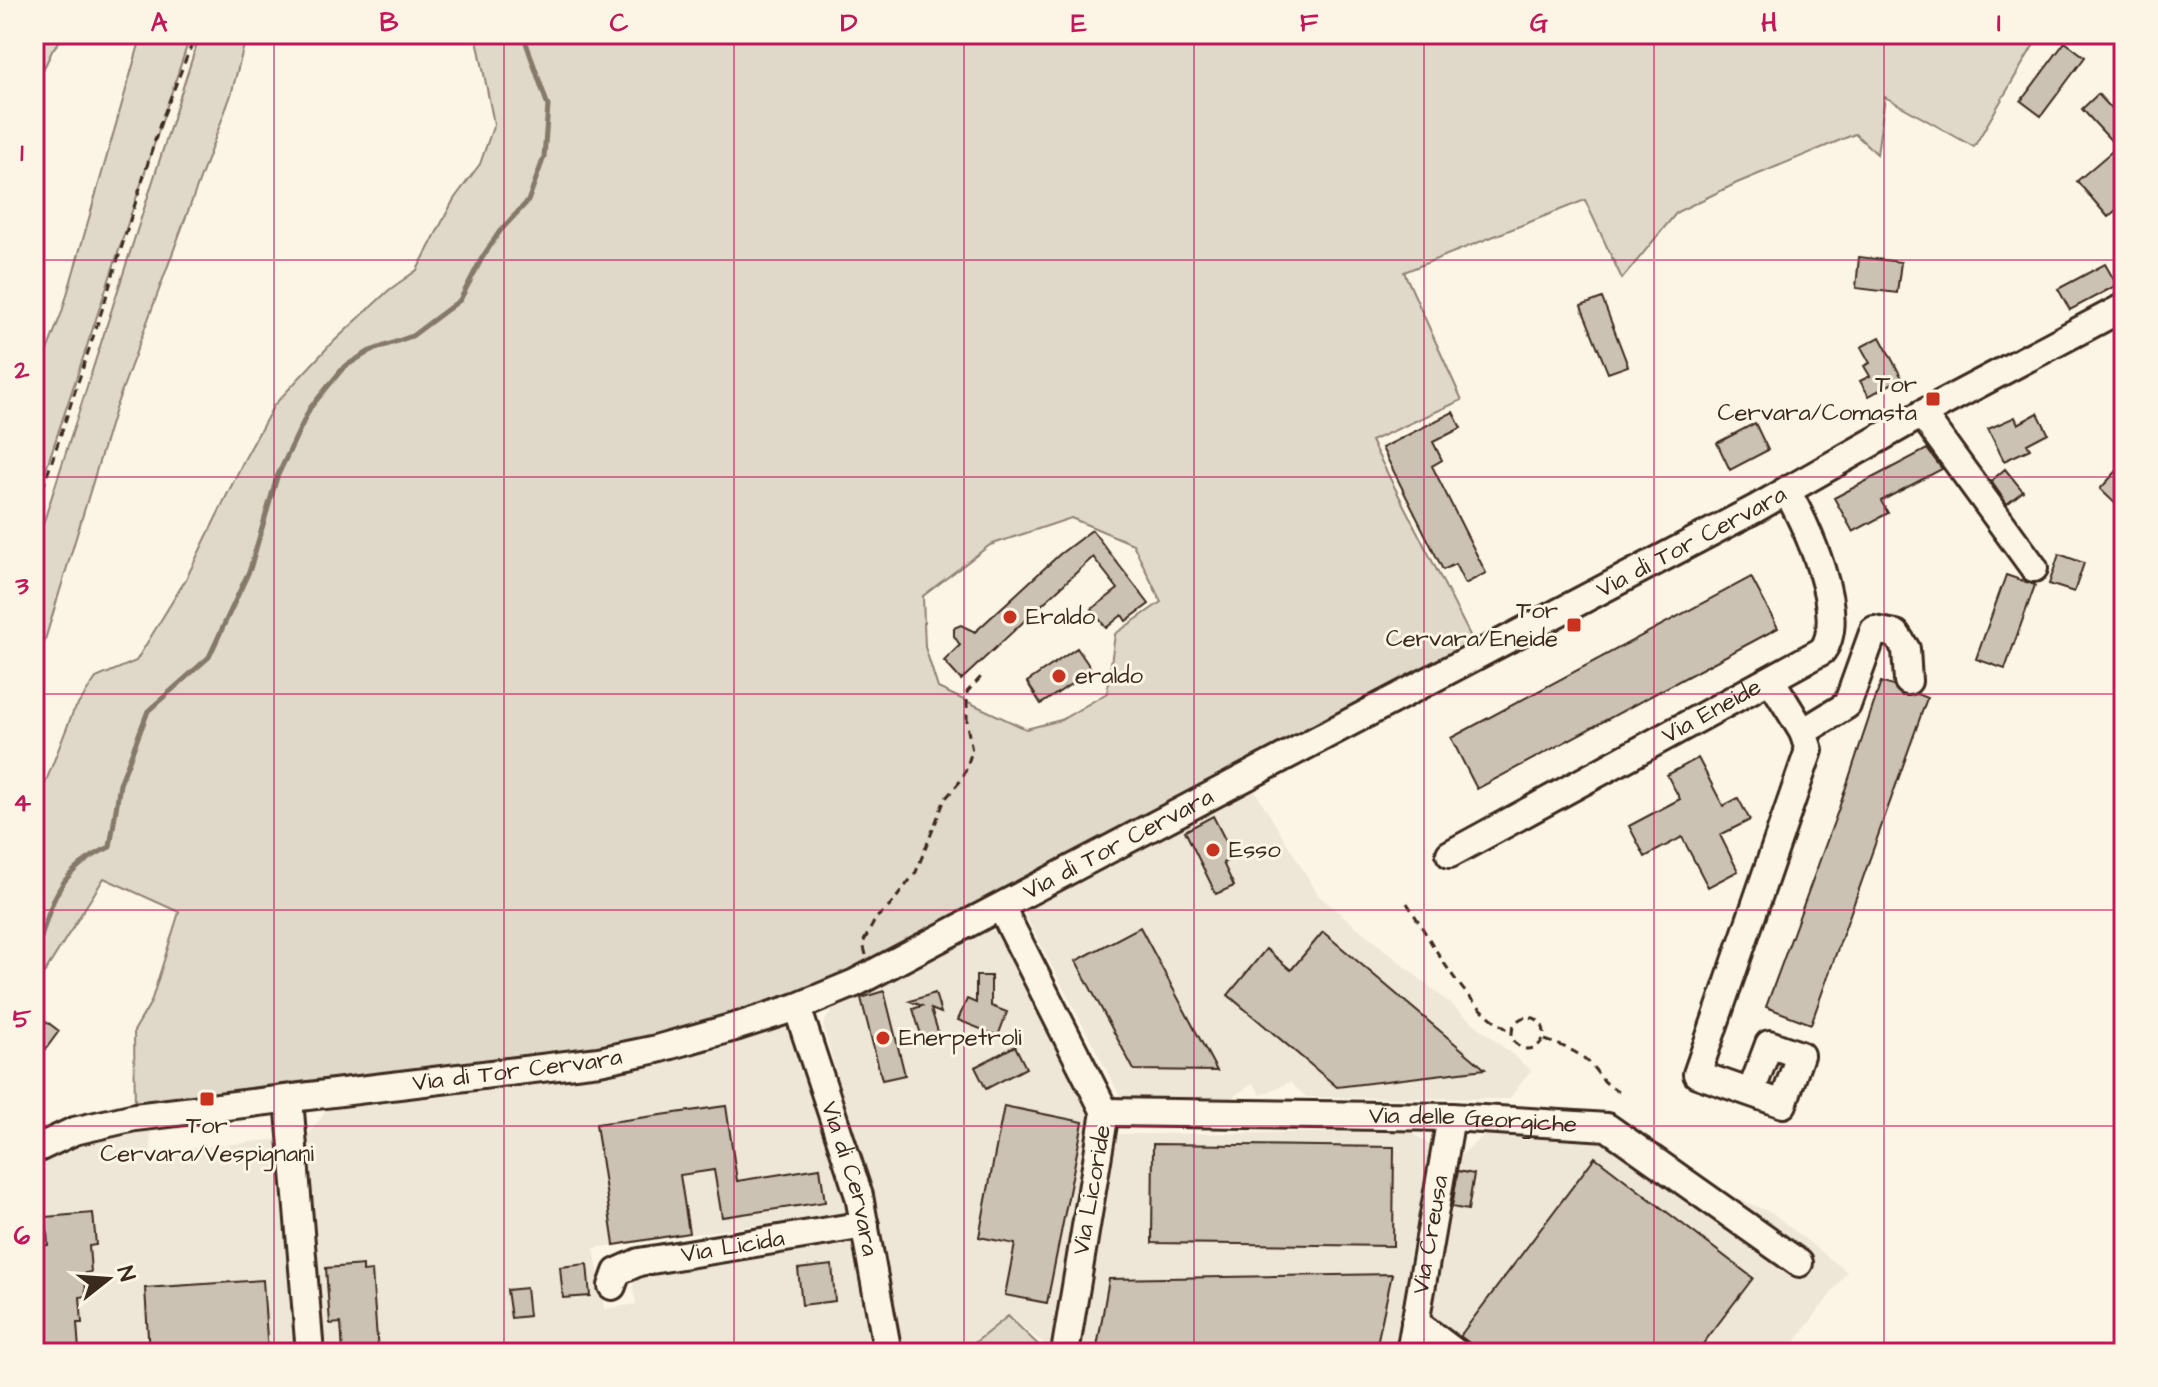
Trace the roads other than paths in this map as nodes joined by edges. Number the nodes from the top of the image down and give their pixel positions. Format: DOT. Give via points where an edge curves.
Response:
graph roads {
  1 [pos="2124,307"];
  2 [pos="1922,414"];
  3 [pos="1786,490"];
  4 [pos="2034,568"];
  5 [pos="1771,680"];
  6 [pos="1908,681"];
  7 [pos="1803,732"];
  8 [pos="1450,854"];
  9 [pos="1001,907"];
  10 [pos="797,1007"];
  11 [pos="1751,1092"];
  12 [pos="289,1099"];
  13 [pos="1105,1112"];
  14 [pos="1451,1117"];
  15 [pos="34,1150"];
  16 [pos="865,1225"];
  17 [pos="1799,1263"];
  18 [pos="612,1286"];
  19 [pos="1415,1322"];
  20 [pos="310,1353"];
  21 [pos="888,1353"];
  22 [pos="1065,1353"];
  23 [pos="1410,1353"];
  24 [pos="1456,1353"];
  1 -- 2 [label="street, Via di Tor Cervara"];
  2 -- 3 [label="street, Via di Tor Cervara"];
  2 -- 4 [label="street"];
  3 -- 5 [label="street, Via Eneide" via="1814,547 1832,630 1822,651"];
  3 -- 9 [label="street, Via di Tor Cervara"];
  5 -- 7 [label="street"];
  5 -- 8 [label="street, Via Eneide"];
  6 -- 7 [label="street" via="1906,649 1896,634 1874,630 1847,705"];
  7 -- 11 [label="street" via="1809,750 1697,1074"];
  9 -- 10 [label="street, Via di Tor Cervara"];
  9 -- 13 [label="street, Via Licoride"];
  10 -- 12 [label="street, Via di Tor Cervara" via="599,1061"];
  10 -- 16 [label="street, Via di Cervara"];
  12 -- 15 [label="street, Via di Tor Cervara" via="135,1117 74,1131"];
  12 -- 20 [label="street"];
  13 -- 14 [label="street, Via delle Georgiche"];
  13 -- 22 [label="street, Via Licoride"];
  14 -- 17 [label="street, Via delle Georgiche" via="1607,1127"];
  14 -- 19 [label="street, Via Creusa"];
  16 -- 18 [label="street, Via Licida" via="639,1262 621,1268"];
  16 -- 21 [label="street, Via di Cervara"];
  19 -- 23 [label="street, Via Creusa"];
  19 -- 24 [label="street"];
}
